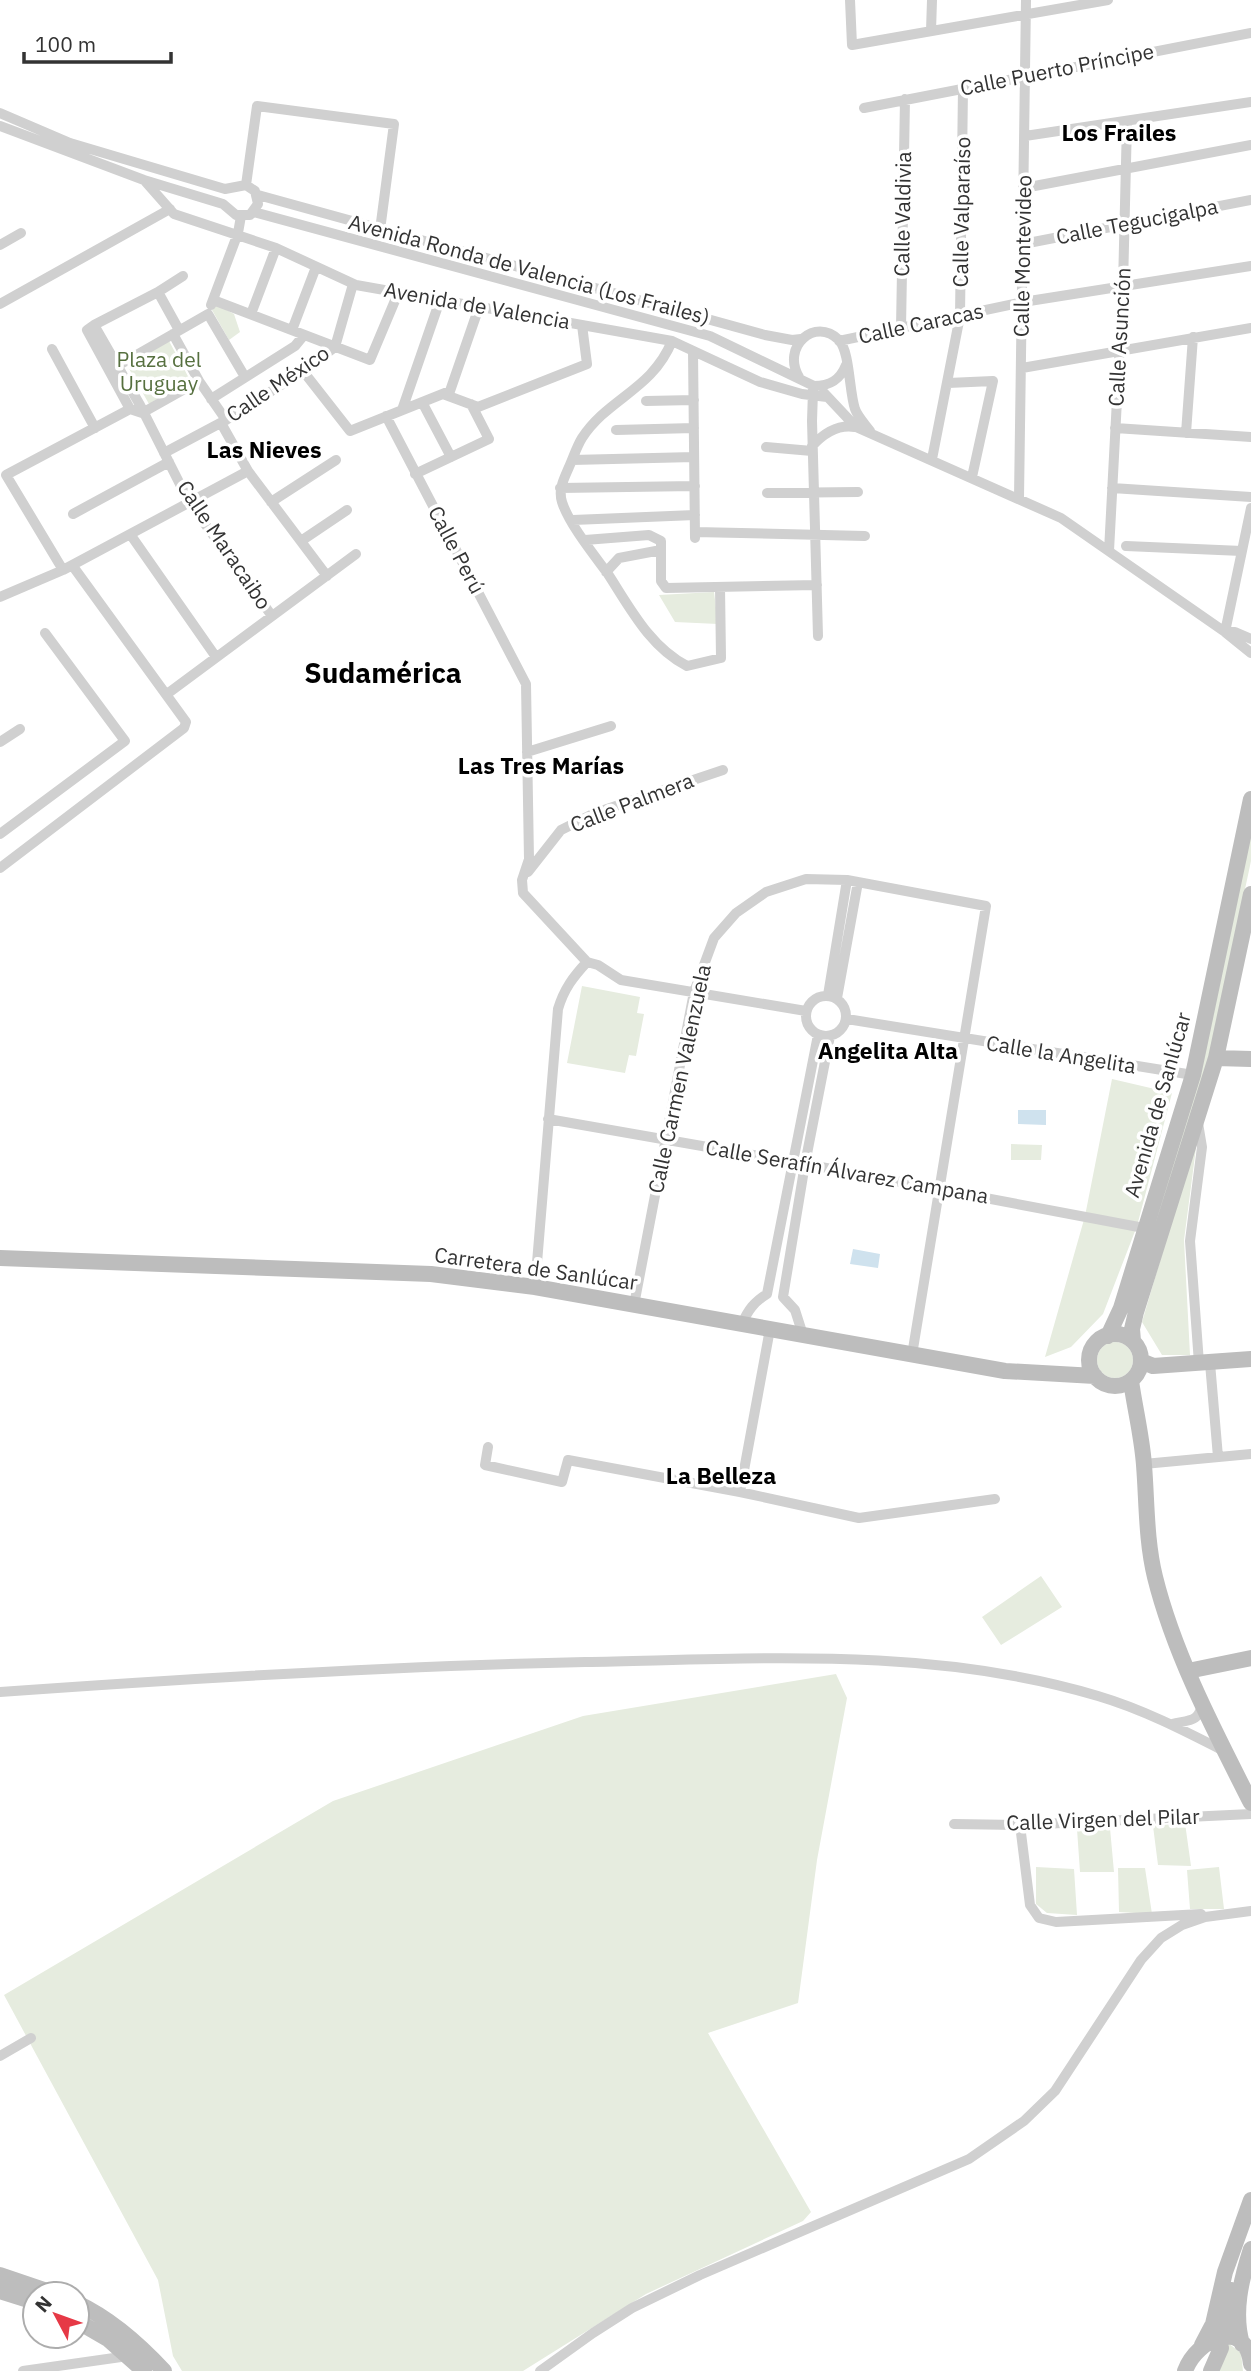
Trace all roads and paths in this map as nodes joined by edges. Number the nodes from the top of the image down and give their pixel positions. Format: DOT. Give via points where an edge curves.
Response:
graph roads {
  1 [pos="850,0"];
  2 [pos="932,0"];
  3 [pos="1026,0"];
  4 [pos="1108,0"];
  5 [pos="1026,13"];
  6 [pos="931,31"];
  7 [pos="1251,33"];
  8 [pos="1026,75"];
  9 [pos="963,88"];
  10 [pos="905,100"];
  11 [pos="1251,103"];
  12 [pos="864,108"];
  13 [pos="0,113"];
  14 [pos="1127,122"];
  15 [pos="0,126"];
  16 [pos="1025,136"];
  17 [pos="1251,145"];
  18 [pos="1126,168"];
  19 [pos="144,180"];
  20 [pos="246,185"];
  21 [pos="233,188"];
  22 [pos="1024,188"];
  23 [pos="258,195"];
  24 [pos="1251,200"];
  25 [pos="170,209"];
  26 [pos="229,209"];
  27 [pos="254,212"];
  28 [pos="241,216"];
  29 [pos="1125,224"];
  30 [pos="380,230"];
  31 [pos="21,233"];
  32 [pos="238,233"];
  33 [pos="1023,244"];
  34 [pos="0,245"];
  35 [pos="275,248"];
  36 [pos="1251,266"];
  37 [pos="316,267"];
  38 [pos="183,276"];
  39 [pos="353,284"];
  40 [pos="1124,286"];
  41 [pos="400,291"];
  42 [pos="158,292"];
  43 [pos="213,300"];
  44 [pos="440,300"];
  45 [pos="1023,302"];
  46 [pos="0,304"];
  47 [pos="479,307"];
  48 [pos="208,314"];
  49 [pos="251,314"];
  50 [pos="960,316"];
  51 [pos="582,325"];
  52 [pos="901,328"];
  53 [pos="1251,328"];
  54 [pos="292,330"];
  55 [pos="176,332"];
  56 [pos="304,335"];
  57 [pos="1193,337"];
  58 [pos="802,339"];
  59 [pos="671,341"];
  60 [pos="839,341"];
  61 [pos="335,347"];
  62 [pos="52,349"];
  63 [pos="1120,349"];
  64 [pos="693,351"];
  65 [pos="846,365"];
  66 [pos="113,368"];
  67 [pos="1022,368"];
  68 [pos="303,371"];
  69 [pos="245,377"];
  70 [pos="799,377"];
  71 [pos="199,381"];
  72 [pos="947,383"];
  73 [pos="815,389"];
  74 [pos="443,394"];
  75 [pos="211,398"];
  76 [pos="694,400"];
  77 [pos="646,401"];
  78 [pos="422,402"];
  79 [pos="471,404"];
  80 [pos="130,409"];
  81 [pos="401,410"];
  82 [pos="142,413"];
  83 [pos="386,416"];
  84 [pos="223,422"];
  85 [pos="856,427"];
  86 [pos="95,428"];
  87 [pos="694,428"];
  88 [pos="1115,428"];
  89 [pos="616,430"];
  90 [pos="870,432"];
  91 [pos="1186,433"];
  92 [pos="1251,437"];
  93 [pos="766,447"];
  94 [pos="812,448"];
  95 [pos="167,457"];
  96 [pos="451,457"];
  97 [pos="694,457"];
  98 [pos="932,459"];
  99 [pos="336,460"];
  100 [pos="572,460"];
  101 [pos="248,471"];
  102 [pos="415,474"];
  103 [pos="972,477"];
  104 [pos="695,486"];
  105 [pos="560,488"];
  106 [pos="1112,488"];
  107 [pos="858,492"];
  108 [pos="767,493"];
  109 [pos="813,493"];
  110 [pos="1251,497"];
  111 [pos="1019,498"];
  112 [pos="189,502"];
  113 [pos="271,502"];
  114 [pos="1251,508"];
  115 [pos="347,510"];
  116 [pos="73,514"];
  117 [pos="695,515"];
  118 [pos="572,520"];
  119 [pos="130,534"];
  120 [pos="816,535"];
  121 [pos="865,536"];
  122 [pos="584,540"];
  123 [pos="301,541"];
  124 [pos="1126,547"];
  125 [pos="661,550"];
  126 [pos="1109,551"];
  127 [pos="1242,551"];
  128 [pos="356,554"];
  129 [pos="67,568"];
  130 [pos="606,572"];
  131 [pos="327,576"];
  132 [pos="817,585"];
  133 [pos="720,587"];
  134 [pos="0,597"];
  135 [pos="272,616"];
  136 [pos="1226,632"];
  137 [pos="45,633"];
  138 [pos="818,636"];
  139 [pos="1251,639"];
  140 [pos="1251,653"];
  141 [pos="216,657"];
  142 [pos="167,694"];
  143 [pos="611,726"];
  144 [pos="20,729"];
  145 [pos="0,743"];
  146 [pos="527,752"];
  147 [pos="723,770"];
  148 [pos="1251,799"];
  149 [pos="0,834"];
  150 [pos="0,868"];
  151 [pos="522,880"];
  152 [pos="853,881"];
  153 [pos="1251,894"];
  154 [pos="1246,942"];
  155 [pos="587,962"];
  156 [pos="694,992"];
  157 [pos="832,997"];
  158 [pos="806,1010"];
  159 [pos="847,1019"];
  160 [pos="818,1035"];
  161 [pos="830,1036"];
  162 [pos="965,1039"];
  163 [pos="1216,1058"];
  164 [pos="1251,1059"];
  165 [pos="1193,1075"];
  166 [pos="548,1118"];
  167 [pos="1197,1118"];
  168 [pos="665,1139"];
  169 [pos="792,1161"];
  170 [pos="805,1164"];
  171 [pos="941,1189"];
  172 [pos="1144,1228"];
  173 [pos="0,1258"];
  174 [pos="535,1287"];
  175 [pos="767,1294"];
  176 [pos="783,1297"];
  177 [pos="634,1305"];
  178 [pos="742,1324"];
  179 [pos="770,1329"];
  180 [pos="803,1335"];
  181 [pos="1108,1336"];
  182 [pos="1133,1341"];
  183 [pos="1092,1348"];
  184 [pos="912,1355"];
  185 [pos="1251,1359"];
  186 [pos="1141,1361"];
  187 [pos="1204,1363"];
  188 [pos="1061,1373"];
  189 [pos="1095,1377"];
  190 [pos="1131,1381"];
  191 [pos="1110,1385"];
  192 [pos="1137,1417"];
  193 [pos="488,1447"];
  194 [pos="1251,1454"];
  195 [pos="1218,1457"];
  196 [pos="1144,1464"];
  197 [pos="740,1492"];
  198 [pos="995,1499"];
  199 [pos="1251,1658"];
  200 [pos="1188,1671"];
  201 [pos="0,1692"];
  202 [pos="1201,1700"];
  203 [pos="1191,1721"];
  204 [pos="1172,1724"];
  205 [pos="1194,1736"];
  206 [pos="1225,1752"];
  207 [pos="1251,1803"];
  208 [pos="1251,1814"];
  209 [pos="954,1824"];
  210 [pos="1020,1825"];
  211 [pos="1250,1911"];
  212 [pos="1215,1915"];
  213 [pos="1158,1917"];
  214 [pos="1161,1938"];
  215 [pos="31,2038"];
  216 [pos="0,2056"];
  217 [pos="1251,2200"];
  218 [pos="1251,2224"];
  219 [pos="1251,2249"];
  220 [pos="0,2275"];
  221 [pos="21,2282"];
  222 [pos="0,2291"];
  223 [pos="21,2298"];
  224 [pos="91,2313"];
  225 [pos="1232,2322"];
  226 [pos="91,2329"];
  227 [pos="1202,2345"];
  228 [pos="1221,2348"];
  229 [pos="128,2356"];
  230 [pos="1250,2356"];
  231 [pos="23,2371"];
  232 [pos="144,2371"];
  233 [pos="164,2371"];
  234 [pos="540,2371"];
  235 [pos="1185,2371"];
  236 [pos="1211,2371"];
  1 -- 6 [label="street" via="852,45"];
  2 -- 6 [label="street"];
  3 -- 5 [label="street, Calle Montevideo"];
  4 -- 5 [label="street"];
  5 -- 6 [label="street"];
  5 -- 8 [label="street, Calle Montevideo"];
  7 -- 8 [label="street, Calle Puerto Príncipe"];
  8 -- 9 [label="street, Calle Puerto Príncipe"];
  8 -- 16 [label="street, Calle Montevideo"];
  9 -- 10 [label="street, Calle Puerto Príncipe"];
  9 -- 50 [label="street, Calle Valparaíso"];
  10 -- 12 [label="street, Calle Puerto Príncipe"];
  10 -- 52 [label="street, Calle Valdivia"];
  11 -- 14 [label="street"];
  13 -- 21 [label="street" via="70,143"];
  14 -- 16 [label="street"];
  14 -- 18 [label="street, Calle Asunción"];
  15 -- 19 [label="street"];
  16 -- 22 [label="street, Calle Montevideo"];
  17 -- 18 [label="street"];
  18 -- 22 [label="street"];
  18 -- 29 [label="street, Calle Asunción"];
  19 -- 25 [label="street, Avenida de Valencia"];
  19 -- 26 [label="street"];
  20 -- 21 [label="street"];
  20 -- 23 [label="street"];
  20 -- 30 [label="street" via="257,106 394,124"];
  21 -- 26 [label="street" via="228,195"];
  22 -- 33 [label="street, Calle Montevideo"];
  23 -- 27 [label="street"];
  23 -- 30 [label="street, Avenida Ronda de Valencia (Los Frailes)"];
  24 -- 29 [label="street, Calle Tegucigalpa"];
  25 -- 32 [label="street, Avenida de Valencia"];
  25 -- 46 [label="street"];
  26 -- 28 [label="street"];
  27 -- 28 [label="street"];
  27 -- 70 [label="street, Avenida Ronda de Valencia (Los Frailes)" via="710,336"];
  28 -- 32 [label="street"];
  29 -- 33 [label="street, Calle Tegucigalpa"];
  29 -- 40 [label="street, Calle Asunción"];
  30 -- 58 [label="street, Avenida Ronda de Valencia (Los Frailes)" via="765,335"];
  31 -- 34 [label="street"];
  32 -- 35 [label="street, Avenida de Valencia"];
  32 -- 43 [label="street"];
  33 -- 45 [label="street, Calle Montevideo"];
  35 -- 37 [label="street, Avenida de Valencia"];
  35 -- 49 [label="street"];
  36 -- 40 [label="street, Calle Caracas"];
  37 -- 39 [label="street, Avenida de Valencia"];
  37 -- 54 [label="street"];
  38 -- 42 [label="street"];
  39 -- 41 [label="street, Avenida de Valencia"];
  39 -- 61 [label="street, Calle México"];
  40 -- 45 [label="street, Calle Caracas"];
  40 -- 63 [label="street, Calle Asunción"];
  41 -- 44 [label="street, Avenida de Valencia"];
  41 -- 61 [label="street" via="370,360"];
  42 -- 55 [label="street"];
  42 -- 66 [label="street" via="87,330"];
  43 -- 48 [label="street"];
  43 -- 49 [label="street"];
  44 -- 47 [label="street, Avenida de Valencia"];
  44 -- 81 [label="street"];
  45 -- 50 [label="street, Calle Caracas"];
  45 -- 67 [label="street, Calle Montevideo"];
  47 -- 51 [label="street, Avenida de Valencia"];
  47 -- 74 [label="street" via="450,391"];
  48 -- 55 [label="street"];
  48 -- 69 [label="street"];
  49 -- 54 [label="street"];
  50 -- 52 [label="street, Calle Caracas"];
  50 -- 72 [label="street, Calle Valparaíso"];
  51 -- 59 [label="street, Avenida de Valencia"];
  51 -- 79 [label="street" via="587,364 478,407"];
  52 -- 60 [label="street, Calle Caracas"];
  53 -- 57 [label="street"];
  54 -- 56 [label="street"];
  55 -- 66 [label="street"];
  55 -- 71 [label="street"];
  56 -- 61 [label="street"];
  56 -- 69 [label="street" via="295,346"];
  57 -- 63 [label="street"];
  57 -- 91 [label="street"];
  58 -- 60 [label="street, Avenida Ronda de Valencia (Los Frailes)" via="824,332"];
  58 -- 70 [label="street" via="792,359"];
  59 -- 64 [label="street, Avenida de Valencia"];
  59 -- 100 [label="street" via="665,358 639,387 607,411 583,438"];
  60 -- 65 [label="street"];
  61 -- 68 [label="street, Calle México"];
  62 -- 86 [label="street"];
  63 -- 67 [label="street"];
  63 -- 88 [label="street, Calle Asunción"];
  64 -- 73 [label="street, Avenida de Valencia" via="760,382"];
  64 -- 76 [label="street"];
  65 -- 73 [label="street" via="837,379"];
  65 -- 90 [label="street" via="855,410"];
  66 -- 80 [label="street"];
  66 -- 82 [label="street, Calle Maracaibo"];
  67 -- 111 [label="street, Calle Montevideo"];
  68 -- 83 [label="street" via="350,431"];
  68 -- 84 [label="street, Calle México"];
  69 -- 75 [label="street"];
  70 -- 73 [label="street, Avenida Ronda de Valencia (Los Frailes)"];
  71 -- 75 [label="street"];
  71 -- 82 [label="street"];
  72 -- 98 [label="street, Calle Valparaíso"];
  72 -- 103 [label="street" via="993,381"];
  73 -- 85 [label="street, Avenida de Valencia"];
  73 -- 94 [label="street"];
  74 -- 78 [label="street"];
  74 -- 79 [label="street"];
  75 -- 84 [label="street"];
  76 -- 77 [label="street"];
  76 -- 87 [label="street"];
  78 -- 81 [label="street"];
  78 -- 96 [label="street"];
  79 -- 96 [label="street" via="489,439"];
  80 -- 82 [label="street"];
  80 -- 86 [label="street"];
  81 -- 83 [label="street"];
  82 -- 95 [label="street, Calle Maracaibo"];
  83 -- 102 [label="street, Calle Perú"];
  84 -- 95 [label="street, Calle México"];
  84 -- 101 [label="street"];
  85 -- 90 [label="street"];
  85 -- 94 [label="street" via="832,430"];
  86 -- 129 [label="street" via="6,475"];
  87 -- 89 [label="street"];
  87 -- 97 [label="street"];
  88 -- 91 [label="street"];
  88 -- 106 [label="street, Calle Asunción"];
  90 -- 98 [label="street"];
  91 -- 92 [label="street"];
  93 -- 94 [label="street"];
  94 -- 109 [label="street"];
  95 -- 112 [label="street, Calle Maracaibo"];
  95 -- 116 [label="street, Calle México"];
  96 -- 102 [label="street"];
  97 -- 100 [label="street"];
  97 -- 104 [label="street"];
  98 -- 103 [label="street"];
  99 -- 113 [label="street"];
  100 -- 105 [label="street"];
  101 -- 112 [label="street"];
  101 -- 113 [label="street"];
  102 -- 146 [label="street, Calle Perú" via="526,684"];
  103 -- 111 [label="street"];
  104 -- 105 [label="street"];
  104 -- 117 [label="street"];
  105 -- 118 [label="street"];
  106 -- 110 [label="street"];
  106 -- 126 [label="street, Calle Asunción"];
  107 -- 109 [label="street"];
  108 -- 109 [label="street"];
  109 -- 120 [label="street"];
  111 -- 126 [label="street" via="1061,518"];
  112 -- 119 [label="street"];
  112 -- 135 [label="street, Calle Maracaibo"];
  113 -- 123 [label="street"];
  114 -- 127 [label="street"];
  115 -- 123 [label="street"];
  117 -- 118 [label="street"];
  117 -- 120 [label="street" via="695,535"];
  118 -- 122 [label="street"];
  119 -- 129 [label="street"];
  119 -- 141 [label="street"];
  120 -- 121 [label="street"];
  120 -- 132 [label="street"];
  122 -- 125 [label="street" via="649,535 660,541"];
  122 -- 130 [label="street"];
  123 -- 131 [label="street"];
  124 -- 127 [label="street"];
  125 -- 130 [label="street" via="619,558"];
  125 -- 133 [label="street" via="661,581 666,588"];
  126 -- 136 [label="street"];
  127 -- 136 [label="street"];
  128 -- 131 [label="street"];
  129 -- 134 [label="street"];
  129 -- 142 [label="street"];
  130 -- 133 [label="street" via="650,637 687,666 721,658"];
  131 -- 135 [label="street"];
  132 -- 133 [label="street"];
  132 -- 138 [label="street"];
  135 -- 141 [label="street"];
  136 -- 139 [label="street"];
  136 -- 140 [label="street"];
  137 -- 149 [label="street" via="125,741"];
  141 -- 142 [label="street"];
  142 -- 150 [label="street" via="186,722 184,728"];
  143 -- 146 [label="street"];
  144 -- 145 [label="street"];
  146 -- 151 [label="street" via="529,859"];
  147 -- 151 [label="street, Calle Palmera" via="595,813 561,830"];
  148 -- 165 [label="main road, Avenida de Sanlúcar"];
  151 -- 155 [label="street" via="523,893"];
  152 -- 156 [label="street, Calle Carmen Valenzuela" via="806,879 766,892 736,913 714,938"];
  152 -- 157 [label="street"];
  152 -- 162 [label="street, Calle Carmen Valenzuela" via="986,906"];
  153 -- 154 [label="main road, Avenida de Sanlúcar"];
  154 -- 163 [label="main road, Avenida de Sanlúcar"];
  155 -- 156 [label="street" via="621,980"];
  155 -- 166 [label="street" via="568,985 558,1009"];
  156 -- 158 [label="street"];
  156 -- 168 [label="street, Calle Carmen Valenzuela"];
  157 -- 158 [label="street" via="816,998"];
  157 -- 159 [label="street" via="844,1005"];
  158 -- 160 [label="street" via="806,1020"];
  159 -- 161 [label="street" via="839,1033"];
  159 -- 162 [label="street, Calle la Angelita"];
  160 -- 161 [label="street"];
  160 -- 169 [label="street"];
  161 -- 170 [label="street"];
  162 -- 165 [label="street, Calle la Angelita"];
  162 -- 171 [label="street"];
  163 -- 164 [label="main road"];
  163 -- 167 [label="main road, Avenida de Sanlúcar"];
  165 -- 172 [label="main road, Avenida de Sanlúcar"];
  166 -- 168 [label="street, Calle Serafín Álvarez Campana"];
  166 -- 174 [label="street"];
  167 -- 182 [label="main road, Avenida de Sanlúcar" via="1136,1312"];
  167 -- 187 [label="street" via="1202,1147 1190,1241"];
  168 -- 169 [label="street, Calle Serafín Álvarez Campana"];
  168 -- 177 [label="street, Calle Carmen Valenzuela"];
  169 -- 170 [label="street, Calle Serafín Álvarez Campana"];
  169 -- 175 [label="street"];
  170 -- 171 [label="street, Calle Serafín Álvarez Campana"];
  170 -- 176 [label="street"];
  171 -- 172 [label="street, Calle Serafín Álvarez Campana"];
  171 -- 184 [label="street"];
  172 -- 181 [label="main road, Avenida de Sanlúcar"];
  173 -- 174 [label="main road, Carretera de Sanlúcar" via="430,1274"];
  174 -- 177 [label="main road, Carretera de Sanlúcar"];
  175 -- 176 [label="street"];
  175 -- 178 [label="street" via="755,1301"];
  176 -- 180 [label="street" via="795,1310"];
  177 -- 178 [label="main road, Carretera de Sanlúcar"];
  178 -- 179 [label="main road, Carretera de Sanlúcar"];
  179 -- 180 [label="main road, Carretera de Sanlúcar"];
  179 -- 197 [label="street"];
  180 -- 184 [label="main road, Carretera de Sanlúcar"];
  181 -- 182 [label="main road"];
  181 -- 183 [label="main road"];
  182 -- 186 [label="main road"];
  183 -- 188 [label="main road"];
  183 -- 189 [label="main road" via="1089,1363"];
  184 -- 188 [label="main road, Carretera de Sanlúcar" via="1005,1371"];
  185 -- 187 [label="main road"];
  186 -- 187 [label="main road" via="1153,1366"];
  186 -- 190 [label="main road"];
  187 -- 195 [label="street"];
  188 -- 189 [label="main road, Carretera de Sanlúcar"];
  189 -- 191 [label="main road"];
  190 -- 191 [label="main road"];
  190 -- 192 [label="main road"];
  191 -- 192 [label="main road"];
  192 -- 196 [label="main road"];
  193 -- 197 [label="street" via="485,1465 562,1482 568,1460"];
  194 -- 195 [label="street"];
  195 -- 196 [label="street"];
  196 -- 200 [label="main road" via="1155,1576"];
  197 -- 198 [label="street" via="859,1518"];
  199 -- 200 [label="main road"];
  200 -- 202 [label="main road"];
  201 -- 204 [label="street" via="501,1664 785,1657 992,1671 1101,1697"];
  202 -- 203 [label="street" via="1200,1714"];
  202 -- 206 [label="main road"];
  203 -- 204 [label="street"];
  203 -- 205 [label="street"];
  204 -- 205 [label="street"];
  205 -- 206 [label="street"];
  206 -- 207 [label="main road"];
  208 -- 210 [label="street, Calle Virgen del Pilar"];
  209 -- 210 [label="street, Calle Virgen del Pilar"];
  210 -- 213 [label="street" via="1030,1905 1039,1918 1056,1922"];
  211 -- 212 [label="street"];
  212 -- 213 [label="street"];
  212 -- 214 [label="street" via="1182,1925"];
  213 -- 214 [label="street" via="1163,1925"];
  214 -- 234 [label="street" via="1141,1960 1066,2076 1009,2134 969,2160 632,2308"];
  215 -- 216 [label="street"];
  217 -- 227 [label="main road" via="1213,2324"];
  218 -- 225 [label="main road" via="1234,2275"];
  219 -- 225 [label="main road"];
  220 -- 221 [label="main road"];
  222 -- 223 [label="main road"];
  224 -- 233 [label="main road" via="122,2332"];
  225 -- 230 [label="main road"];
  226 -- 229 [label="main road"];
  227 -- 230 [label="main road" via="1220,2337 1231,2338"];
  227 -- 235 [label="main road"];
  228 -- 236 [label="main road"];
  229 -- 231 [label="street"];
  229 -- 232 [label="main road"];
}
